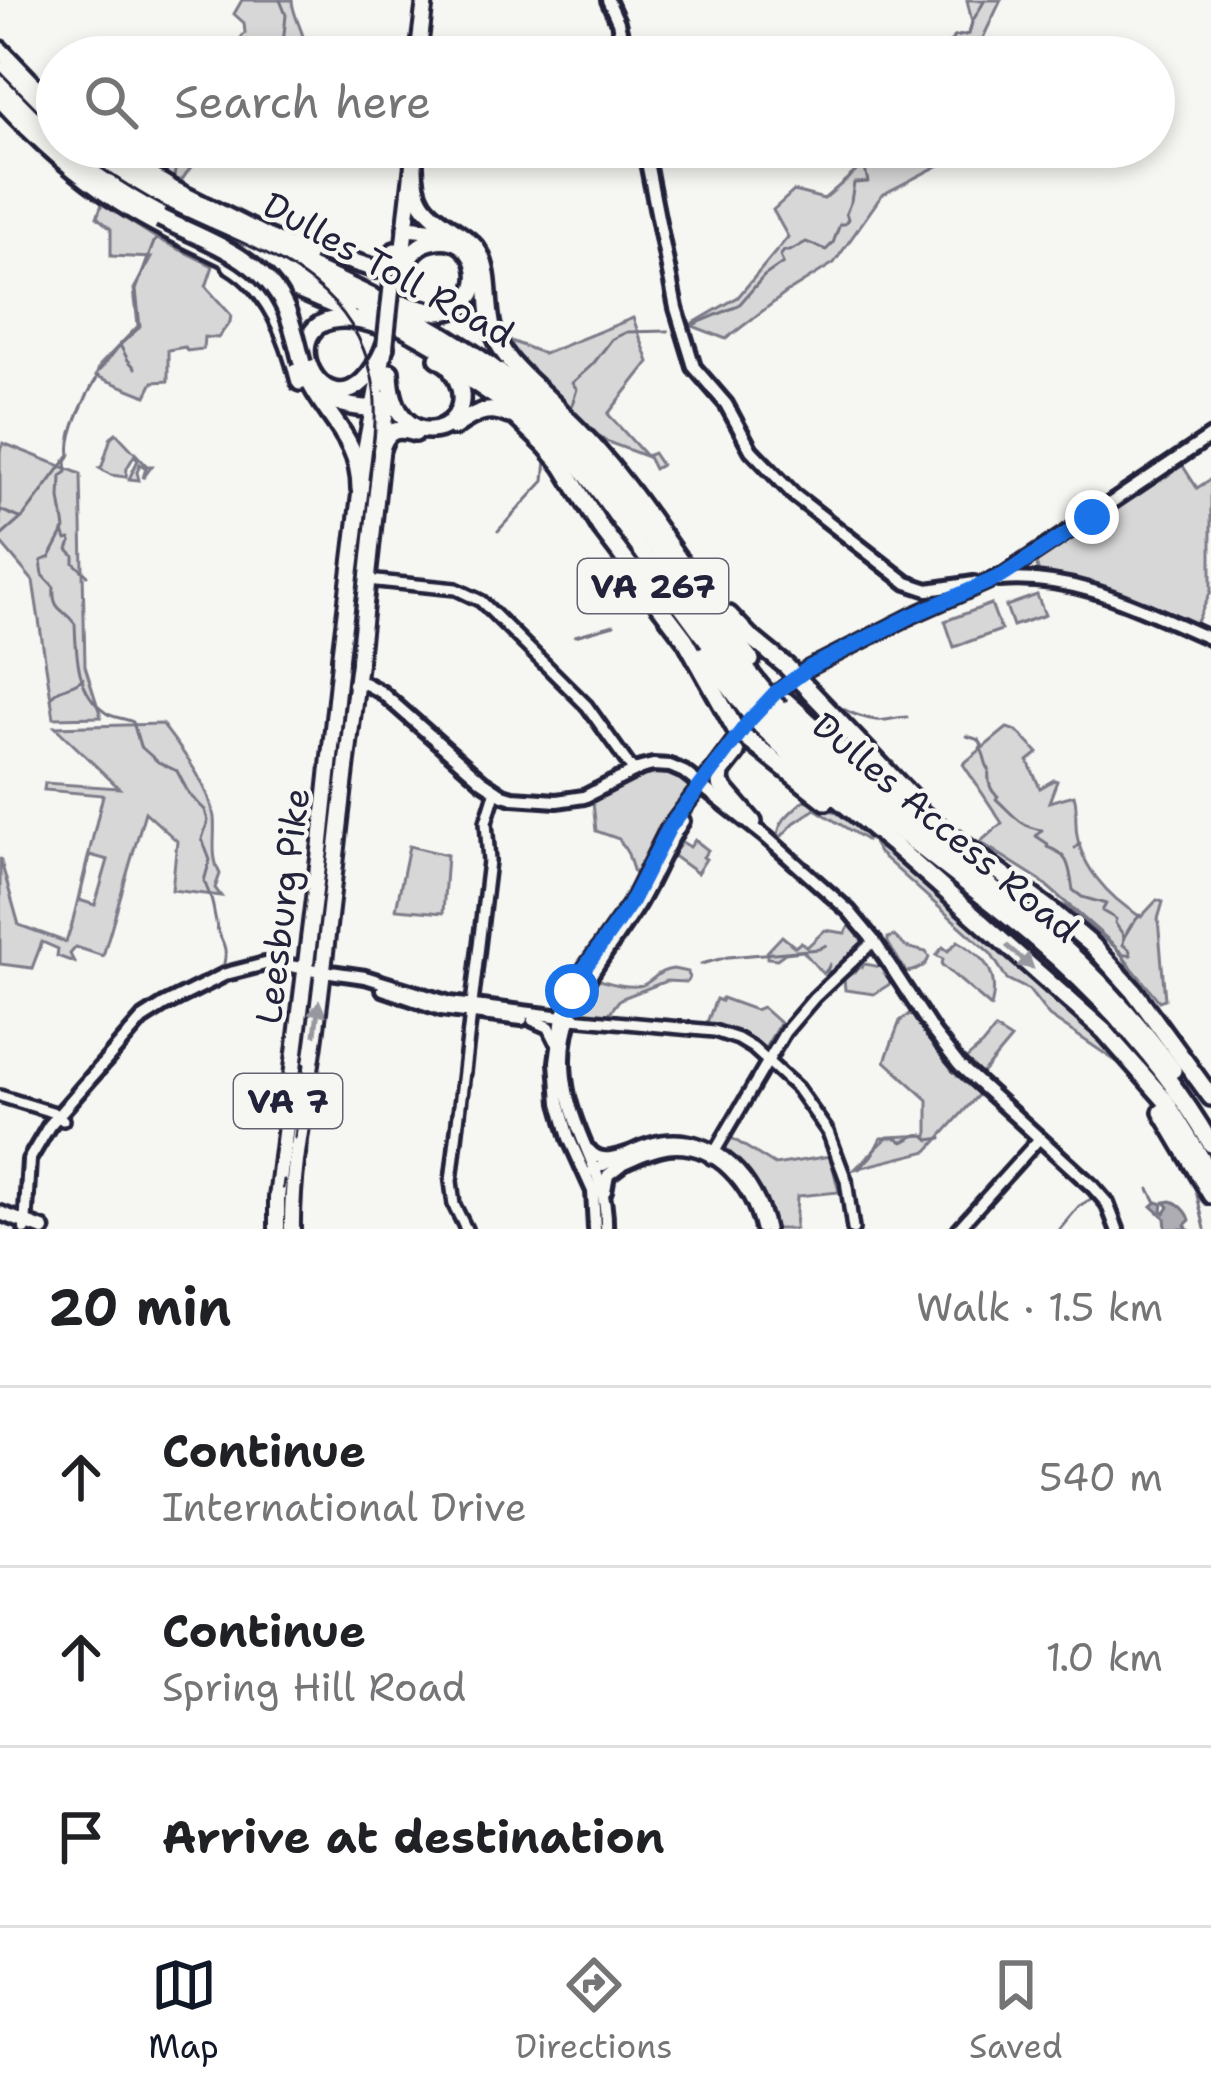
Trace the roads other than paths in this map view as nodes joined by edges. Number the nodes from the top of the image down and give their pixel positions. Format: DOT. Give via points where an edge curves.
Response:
graph roads {
  1 [pos="429,0"];
  2 [pos="608,0"];
  3 [pos="425,36"];
  4 [pos="621,36"];
  5 [pos="0,50"];
  6 [pos="0,65"];
  7 [pos="0,84"];
  8 [pos="36,87"];
  9 [pos="0,100"];
  10 [pos="36,108"];
  11 [pos="36,113"];
  12 [pos="36,135"];
  13 [pos="74,168"];
  14 [pos="87,168"];
  15 [pos="94,168"];
  16 [pos="116,168"];
  17 [pos="137,168"];
  18 [pos="410,168"];
  19 [pos="413,168"];
  20 [pos="648,168"];
  21 [pos="160,222"];
  22 [pos="401,227"];
  23 [pos="261,232"];
  24 [pos="463,237"];
  25 [pos="395,251"];
  26 [pos="396,283"];
  27 [pos="402,304"];
  28 [pos="377,325"];
  29 [pos="389,349"];
  30 [pos="436,357"];
  31 [pos="299,368"];
  32 [pos="390,372"];
  33 [pos="490,394"];
  34 [pos="380,406"];
  35 [pos="561,412"];
  36 [pos="534,434"];
  37 [pos="1211,436"];
  38 [pos="587,439"];
  39 [pos="374,447"];
  40 [pos="561,463"];
  41 [pos="360,489"];
  42 [pos="1051,544"];
  43 [pos="360,579"];
  44 [pos="1018,580"];
  45 [pos="990,581"];
  46 [pos="1045,583"];
  47 [pos="928,590"];
  48 [pos="962,594"];
  49 [pos="672,609"];
  50 [pos="926,609"];
  51 [pos="1211,639"];
  52 [pos="797,679"];
  53 [pos="338,681"];
  54 [pos="356,684"];
  55 [pos="757,699"];
  56 [pos="774,713"];
  57 [pos="731,749"];
  58 [pos="685,767"];
  59 [pos="633,770"];
  60 [pos="704,784"];
  61 [pos="496,790"];
  62 [pos="902,816"];
  63 [pos="753,822"];
  64 [pos="766,837"];
  65 [pos="961,844"];
  66 [pos="935,883"];
  67 [pos="874,941"];
  68 [pos="1093,946"];
  69 [pos="304,971"];
  70 [pos="322,974"];
  71 [pos="471,1010"];
  72 [pos="533,1020"];
  73 [pos="566,1020"];
  74 [pos="1134,1040"];
  75 [pos="557,1044"];
  76 [pos="766,1060"];
  77 [pos="0,1096"];
  78 [pos="1211,1101"];
  79 [pos="61,1118"];
  80 [pos="1211,1127"];
  81 [pos="579,1131"];
  82 [pos="1039,1139"];
  83 [pos="1211,1144"];
  84 [pos="630,1153"];
  85 [pos="713,1154"];
  86 [pos="621,1165"];
  87 [pos="1208,1169"];
  88 [pos="592,1172"];
  89 [pos="599,1194"];
  90 [pos="1211,1198"];
  91 [pos="0,1216"];
  92 [pos="26,1227"];
  93 [pos="43,1229"];
  94 [pos="277,1229"];
  95 [pos="292,1229"];
  96 [pos="466,1229"];
  97 [pos="600,1229"];
  98 [pos="765,1229"];
  99 [pos="853,1229"];
  100 [pos="958,1229"];
  101 [pos="1117,1229"];
  1 -- 3 [label="highway"];
  2 -- 4 [label="main road"];
  5 -- 8 [label="highway"];
  6 -- 10 [label="highway"];
  7 -- 11 [label="highway"];
  9 -- 12 [label="highway, Dulles Toll Road / VA 267"];
  13 -- 21 [label="highway, Dulles Toll Road / VA 267"];
  14 -- 21 [label="highway"];
  15 -- 55 [label="highway, Dulles Access Road" via="152,206 413,333 506,393 595,485"];
  16 -- 55 [label="highway, Dulles Access Road" via="445,336 522,390 602,473"];
  17 -- 23 [label="highway, Dulles Toll Road / VA 267"];
  18 -- 22 [label="highway, Leesburg Pike / VA 7"];
  19 -- 24 [label="highway" via="422,205"];
  20 -- 47 [label="main road" via="696,370 751,450 794,495 907,583"];
  21 -- 28 [label="highway, Dulles Toll Road / VA 267"];
  21 -- 31 [label="highway, bridge" via="232,253 268,280 285,306"];
  22 -- 24 [label="highway"];
  22 -- 25 [label="highway, Leesburg Pike / VA 7"];
  22 -- 26 [label="highway, Leesburg Pike / VA 7"];
  23 -- 25 [label="highway" via="376,269"];
  23 -- 27 [label="highway, Dulles Toll Road / VA 267"];
  24 -- 35 [label="highway" via="484,264 500,347"];
  25 -- 26 [label="highway, Leesburg Pike / VA 7"];
  26 -- 27 [label="highway" via="412,254 434,240 461,246 476,270 472,292 458,307"];
  26 -- 29 [label="highway, Leesburg Pike / VA 7, bridge"];
  27 -- 35 [label="highway, Dulles Toll Road / VA 267" via="476,344"];
  28 -- 29 [label="highway" via="322,323 308,342 309,370 327,388 352,389"];
  28 -- 30 [label="highway, Dulles Toll Road / VA 267"];
  29 -- 32 [label="highway, Leesburg Pike / VA 7"];
  29 -- 34 [label="highway, Leesburg Pike / VA 7"];
  30 -- 32 [label="highway" via="462,393 457,415 440,428 420,429 401,417"];
  30 -- 33 [label="highway, Dulles Toll Road / VA 267"];
  31 -- 34 [label="highway" via="332,400"];
  31 -- 41 [label="highway" via="347,438"];
  32 -- 34 [label="highway, Leesburg Pike / VA 7"];
  33 -- 36 [label="highway, Dulles Toll Road / VA 267"];
  33 -- 49 [label="highway, Dulles Toll Road / VA 267" via="576,474"];
  34 -- 39 [label="highway, Leesburg Pike / VA 7"];
  35 -- 38 [label="highway, Dulles Toll Road / VA 267"];
  36 -- 39 [label="highway" via="503,412 485,410 435,435 394,430"];
  36 -- 40 [label="highway, Dulles Toll Road / VA 267"];
  37 -- 42 [label="main road"];
  38 -- 52 [label="highway" via="648,499 737,625"];
  38 -- 55 [label="highway, Dulles Toll Road / VA 267" via="742,649"];
  39 -- 41 [label="highway, Leesburg Pike / VA 7"];
  39 -- 43 [label="highway, Leesburg Pike / VA 7"];
  40 -- 49 [label="highway, Dulles Toll Road / VA 267"];
  40 -- 57 [label="highway" via="685,639 728,718"];
  41 -- 43 [label="highway, Leesburg Pike / VA 7"];
  42 -- 45 [label="main road"];
  42 -- 46 [label="main road" via="1034,566"];
  43 -- 53 [label="highway, Leesburg Pike / VA 7"];
  43 -- 54 [label="highway, Leesburg Pike / VA 7"];
  43 -- 59 [label="street" via="479,599 587,706"];
  44 -- 45 [label="main road"];
  44 -- 46 [label="main road"];
  44 -- 48 [label="main road"];
  45 -- 47 [label="main road"];
  45 -- 48 [label="main road"];
  46 -- 51 [label="main road" via="1103,595"];
  47 -- 50 [label="main road" via="935,599"];
  48 -- 50 [label="main road"];
  49 -- 55 [label="highway, Dulles Toll Road / VA 267" via="723,681"];
  50 -- 52 [label="main road"];
  52 -- 57 [label="main road" via="767,700"];
  52 -- 65 [label="highway"];
  53 -- 54 [label="main road"];
  53 -- 69 [label="highway, Leesburg Pike / VA 7"];
  54 -- 61 [label="main road"];
  54 -- 70 [label="highway, Leesburg Pike / VA 7"];
  55 -- 56 [label="highway, Dulles Toll Road / VA 267, bridge"];
  55 -- 56 [label="highway, Dulles Access Road, bridge"];
  56 -- 62 [label="highway, Dulles Access Road"];
  56 -- 65 [label="highway, Dulles Toll Road / VA 267"];
  56 -- 66 [label="highway, Dulles Toll Road / VA 267" via="815,780"];
  56 -- 74 [label="highway, Dulles Access Road" via="840,782 1059,960"];
  57 -- 58 [label="main road" via="701,773"];
  57 -- 60 [label="main road"];
  57 -- 63 [label="highway" via="720,784"];
  57 -- 66 [label="highway" via="766,755"];
  58 -- 59 [label="main road" via="658,760"];
  58 -- 60 [label="main road"];
  59 -- 60 [label="main road" via="670,766"];
  59 -- 61 [label="main road" via="569,800"];
  60 -- 63 [label="main road"];
  60 -- 64 [label="main road"];
  60 -- 73 [label="main road"];
  61 -- 71 [label="street" via="486,822 489,861"];
  62 -- 68 [label="highway"];
  62 -- 80 [label="highway, Dulles Access Road" via="1096,979 1153,1042"];
  63 -- 64 [label="main road"];
  64 -- 67 [label="main road"];
  65 -- 68 [label="highway, Dulles Toll Road / VA 267"];
  66 -- 87 [label="highway, Dulles Toll Road / VA 267, one-way" via="1105,1032 1166,1100"];
  67 -- 76 [label="street"];
  67 -- 82 [label="main road" via="955,1061"];
  68 -- 78 [label="highway, Dulles Toll Road / VA 267"];
  69 -- 70 [label="main road"];
  69 -- 79 [label="main road" via="244,974 159,1014"];
  69 -- 94 [label="highway, Leesburg Pike / VA 7"];
  70 -- 71 [label="main road"];
  95 -- 70 [label="highway, Leesburg Pike / VA 7, one-way"];
  71 -- 72 [label="main road"];
  71 -- 73 [label="main road"];
  71 -- 96 [label="street" via="451,1181"];
  72 -- 73 [label="main road"];
  72 -- 75 [label="main road"];
  73 -- 75 [label="main road"];
  73 -- 76 [label="street" via="703,1034"];
  73 -- 81 [label="main road" via="565,1072"];
  74 -- 83 [label="highway, Dulles Access Road"];
  74 -- 87 [label="highway"];
  75 -- 88 [label="main road" via="563,1117"];
  76 -- 85 [label="street"];
  76 -- 99 [label="street" via="828,1132"];
  77 -- 79 [label="street"];
  79 -- 92 [label="main road" via="27,1170"];
  81 -- 84 [label="main road" via="601,1159"];
  81 -- 88 [label="main road"];
  82 -- 100 [label="street"];
  82 -- 101 [label="main road" via="1098,1192"];
  84 -- 85 [label="street" via="668,1141"];
  84 -- 88 [label="street"];
  85 -- 86 [label="street" via="656,1150"];
  85 -- 98 [label="street" via="742,1183"];
  86 -- 88 [label="street"];
  86 -- 89 [label="main road"];
  87 -- 90 [label="highway"];
  88 -- 89 [label="main road"];
  89 -- 97 [label="main road"];
  91 -- 92 [label="main road"];
  92 -- 93 [label="main road"];
}
